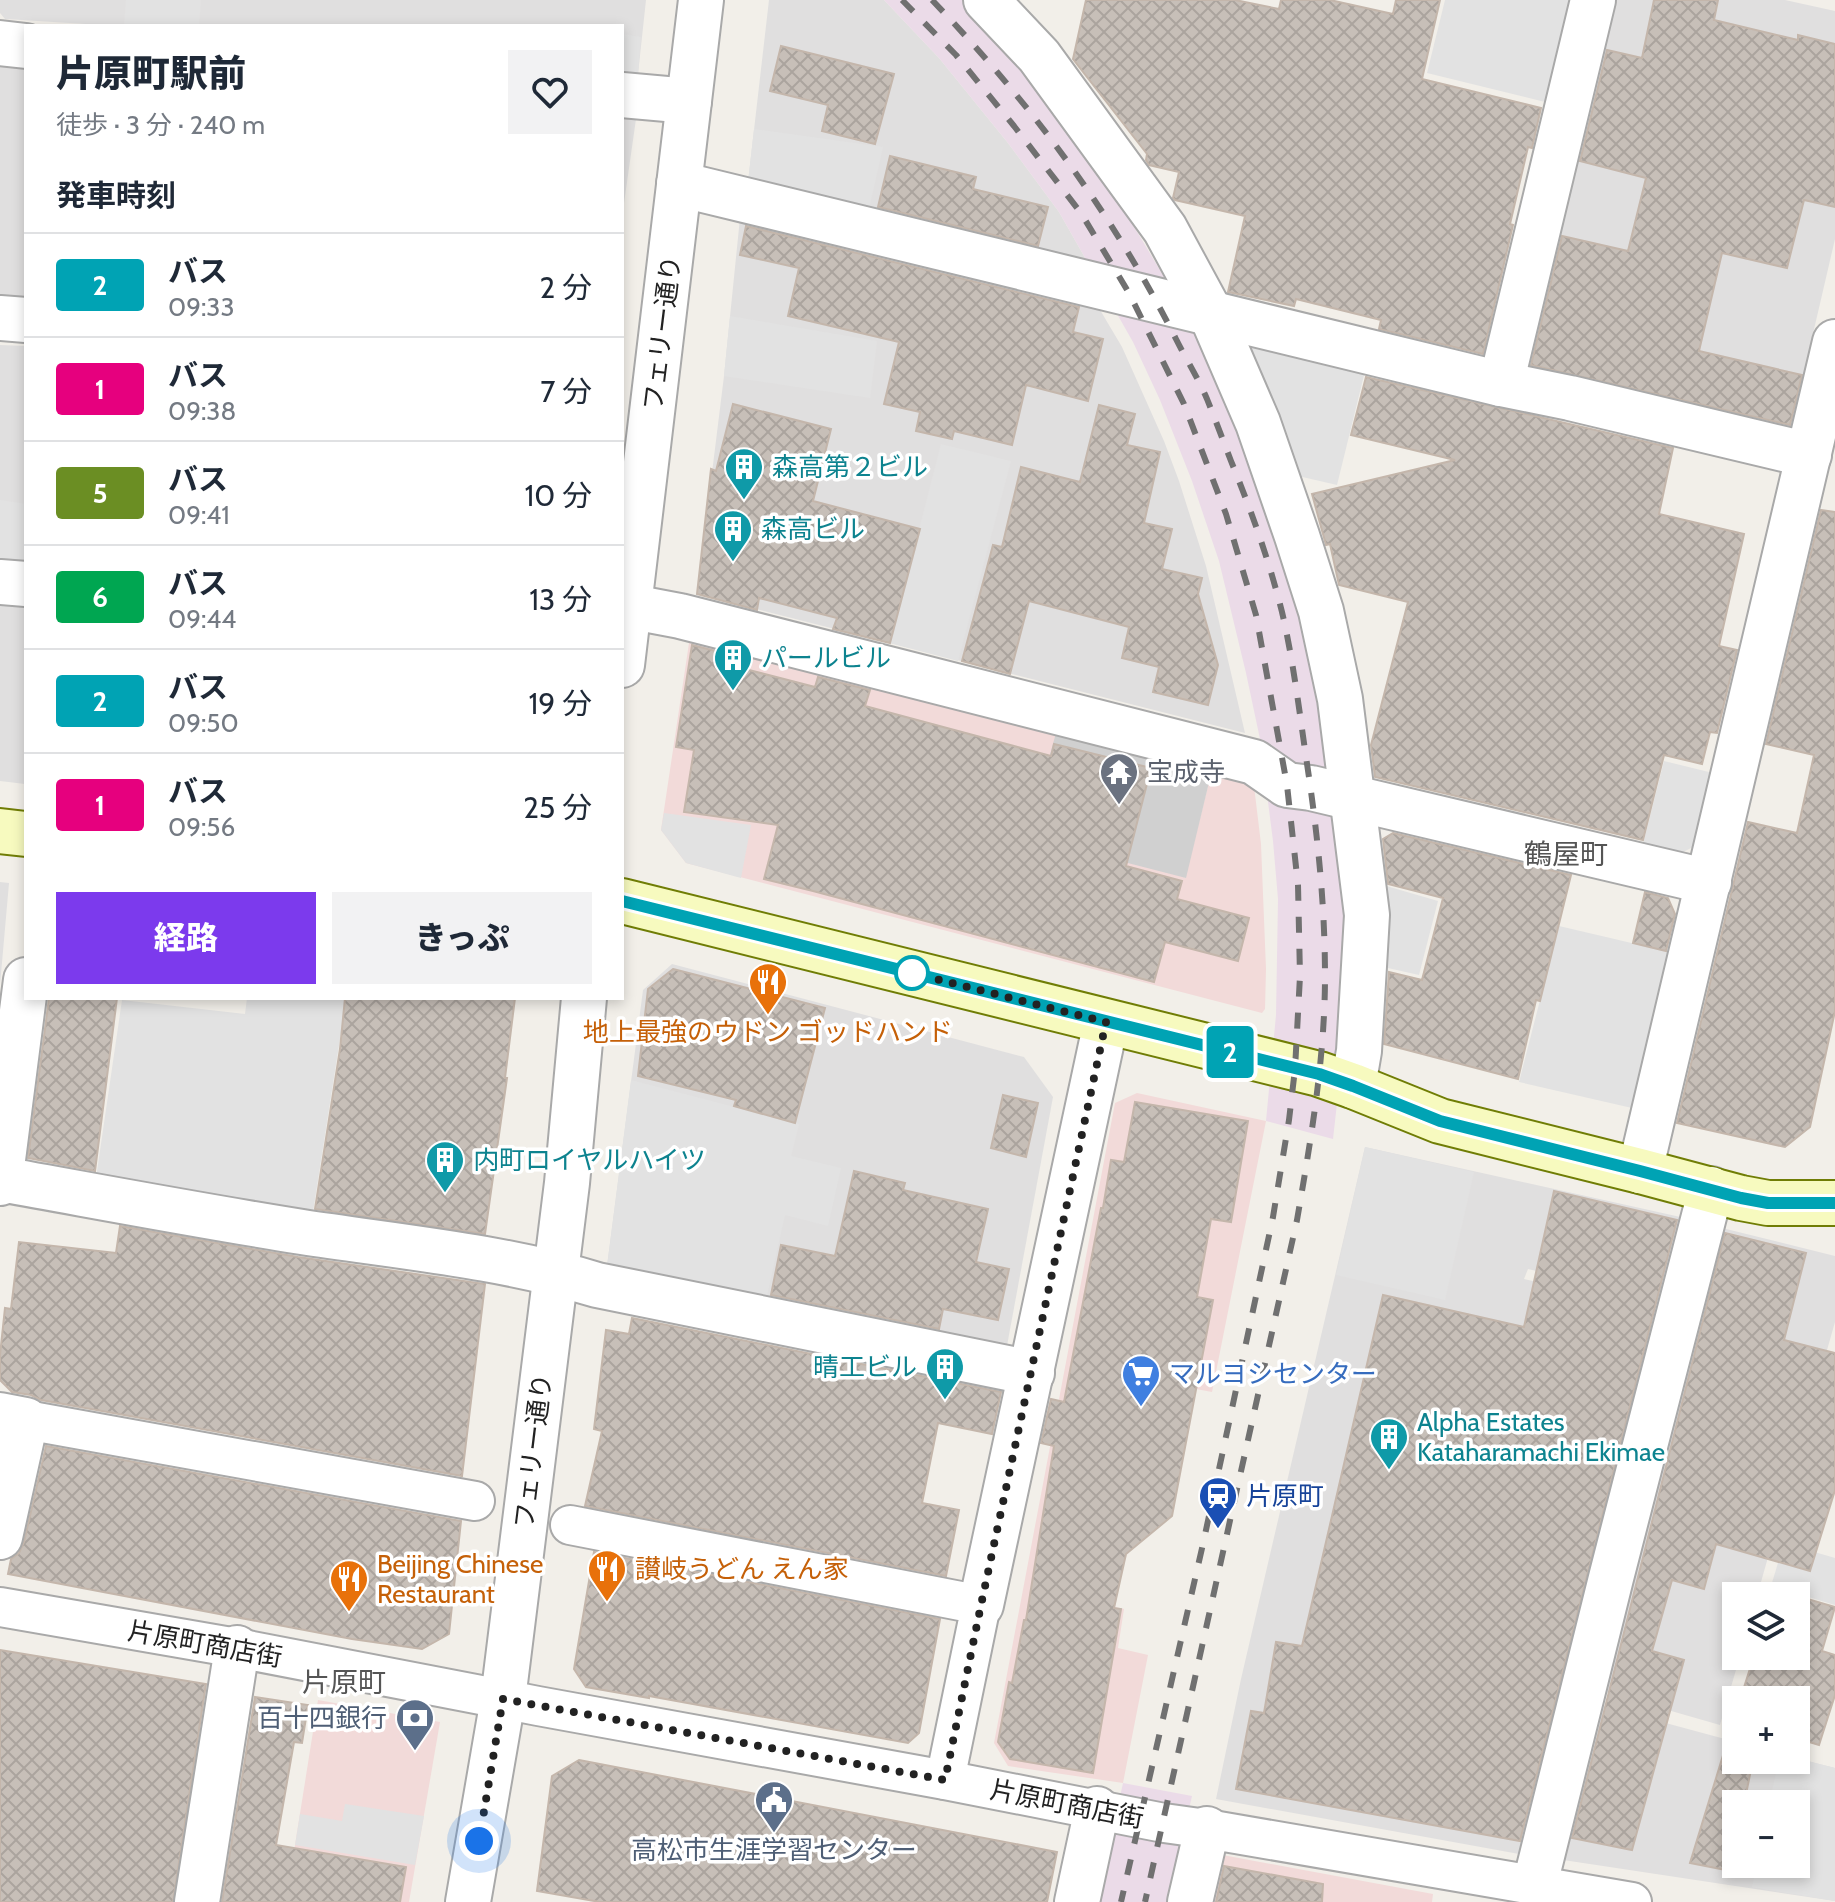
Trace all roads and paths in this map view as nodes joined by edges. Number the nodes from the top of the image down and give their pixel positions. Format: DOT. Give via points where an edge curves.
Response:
graph roads {
  1 [pos="701,0"];
  2 [pos="986,0"];
  3 [pos="1593,0"];
  4 [pos="0,43"];
  5 [pos="24,46"];
  6 [pos="624,95"];
  7 [pos="689,101"];
  8 [pos="679,184"];
  9 [pos="1211,314"];
  10 [pos="0,318"];
  11 [pos="24,320"];
  12 [pos="1835,342"];
  13 [pos="1501,384"];
  14 [pos="1809,455"];
  15 [pos="0,582"];
  16 [pos="24,584"];
  17 [pos="626,606"];
  18 [pos="624,636"];
  19 [pos="1353,799"];
  20 [pos="0,831"];
  21 [pos="24,834"];
  22 [pos="1709,882"];
  23 [pos="624,902"];
  24 [pos="24,989"];
  25 [pos="584,1000"];
  26 [pos="1106,1022"];
  27 [pos="7,1068"];
  28 [pos="1353,1086"];
  29 [pos="1640,1171"];
  30 [pos="0,1181"];
  31 [pos="1711,1189"];
  32 [pos="1835,1203"];
  33 [pos="555,1272"];
  34 [pos="1032,1373"];
  35 [pos="13,1418"];
  36 [pos="475,1501"];
  37 [pos="570,1525"];
  38 [pos="0,1537"];
  39 [pos="981,1605"];
  40 [pos="0,1607"];
  41 [pos="237,1648"];
  42 [pos="503,1699"];
  43 [pos="945,1780"];
  44 [pos="1097,1809"];
  45 [pos="1207,1829"];
  46 [pos="1535,1884"];
  47 [pos="197,1902"];
  48 [pos="468,1902"];
  49 [pos="1077,1902"];
  50 [pos="1190,1902"];
  51 [pos="1632,1902"];
  1 -- 7 [label="street, フェリー通り"];
  2 -- 9 [label="street" via="1039,56 1165,229"];
  3 -- 13 [label="street"];
  4 -- 5 [label="street"];
  6 -- 7 [label="street"];
  7 -- 8 [label="street, フェリー通り"];
  8 -- 9 [label="street"];
  8 -- 17 [label="street, フェリー通り"];
  9 -- 13 [label="street"];
  9 -- 19 [label="street" via="1258,423 1321,611"];
  10 -- 11 [label="street"];
  12 -- 14 [label="street"];
  13 -- 14 [label="street"];
  14 -- 22 [label="street"];
  15 -- 16 [label="street"];
  17 -- 18 [label="street, フェリー通り"];
  17 -- 19 [label="street" via="1254,762 1287,785"];
  19 -- 22 [label="street"];
  19 -- 28 [label="street" via="1367,915"];
  20 -- 21 [label="main road"];
  22 -- 29 [label="street"];
  23 -- 26 [label="main road"];
  24 -- 27 [label="street"];
  25 -- 33 [label="street, フェリー通り"];
  26 -- 28 [label="main road"];
  26 -- 34 [label="street"];
  27 -- 30 [label="street"];
  28 -- 29 [label="main road" via="1440,1121"];
  29 -- 31 [label="main road"];
  30 -- 33 [label="street"];
  31 -- 32 [label="main road" via="1768,1203"];
  31 -- 46 [label="street"];
  33 -- 34 [label="street" via="597,1285"];
  33 -- 42 [label="street, フェリー通り"];
  34 -- 39 [label="street"];
  35 -- 36 [label="street"];
  35 -- 38 [label="street"];
  37 -- 39 [label="street"];
  39 -- 43 [label="street"];
  40 -- 41 [label="street, 片原町商店街"];
  41 -- 42 [label="street, 片原町商店街"];
  41 -- 47 [label="street"];
  42 -- 43 [label="street, 片原町商店街"];
  42 -- 48 [label="street, フェリー通り"];
  43 -- 44 [label="street, 片原町商店街"];
  44 -- 45 [label="street, 片原町商店街"];
  44 -- 49 [label="street"];
  45 -- 46 [label="street, 片原町商店街"];
  45 -- 50 [label="street"];
  46 -- 51 [label="street, 片原町商店街"];
}
